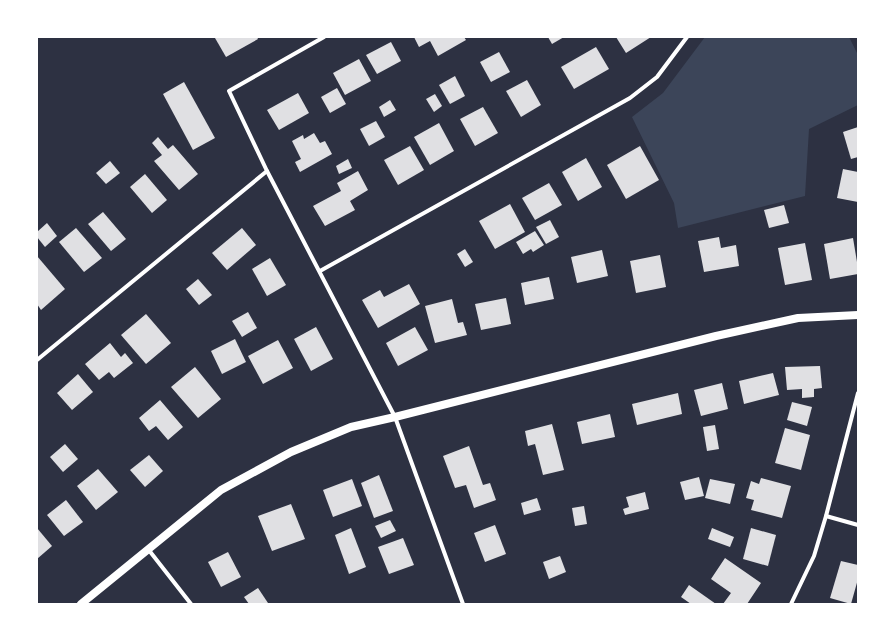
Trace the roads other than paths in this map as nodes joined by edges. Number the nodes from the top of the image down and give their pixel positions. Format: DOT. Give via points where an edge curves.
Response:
graph roads {
  1 [pos="324,37"];
  2 [pos="687,37"];
  3 [pos="266,171"];
  4 [pos="320,271"];
  5 [pos="858,315"];
  6 [pos="37,360"];
  7 [pos="858,393"];
  8 [pos="395,417"];
  9 [pos="826,516"];
  10 [pos="858,524"];
  11 [pos="148,549"];
  12 [pos="81,604"];
  13 [pos="191,604"];
  14 [pos="463,604"];
  15 [pos="791,604"];
  1 -- 3 [label="street" via="229,91"];
  2 -- 4 [label="street" via="657,76 630,98"];
  3 -- 4 [label="street"];
  3 -- 6 [label="street"];
  4 -- 8 [label="street"];
  5 -- 8 [label="main road" via="798,318 716,336"];
  7 -- 9 [label="street"];
  8 -- 11 [label="main road" via="351,427 291,452 221,490"];
  8 -- 14 [label="street"];
  9 -- 10 [label="street"];
  9 -- 15 [label="street" via="814,556"];
  11 -- 12 [label="main road"];
  11 -- 13 [label="street"];
}
